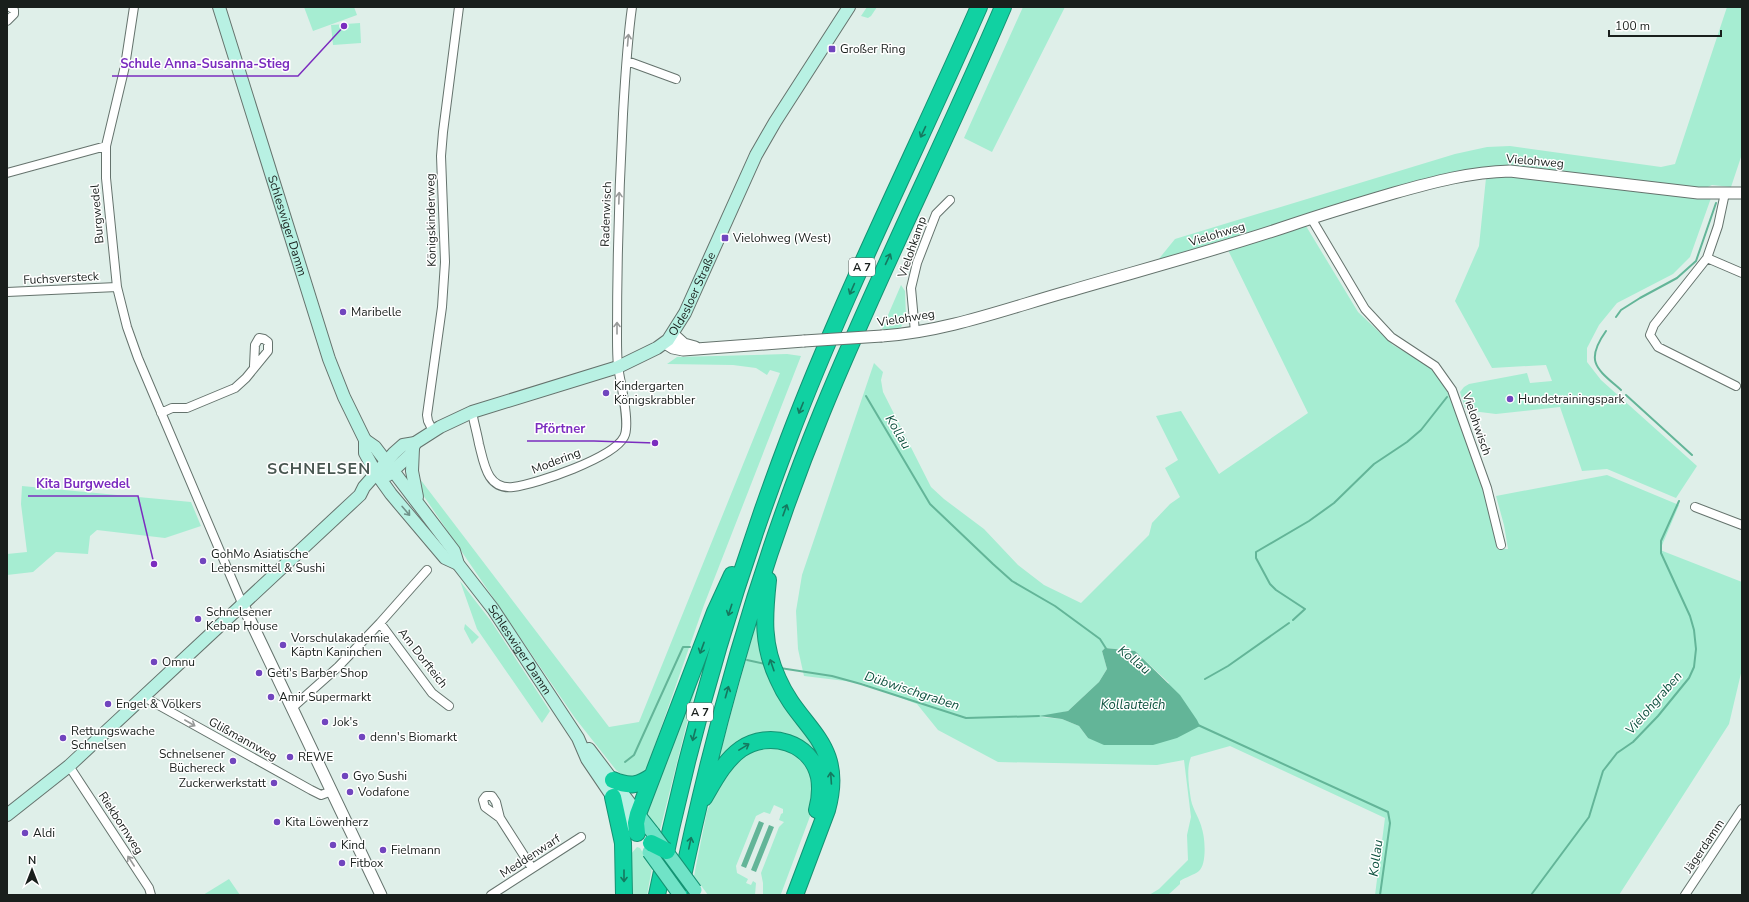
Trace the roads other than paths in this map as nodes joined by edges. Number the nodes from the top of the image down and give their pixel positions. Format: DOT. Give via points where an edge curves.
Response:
graph roads {
  1 [pos="8,7"];
  2 [pos="134,7"];
  3 [pos="219,7"];
  4 [pos="459,7"];
  5 [pos="632,7"];
  6 [pos="848,7"];
  7 [pos="979,7"];
  8 [pos="985,7"];
  9 [pos="997,7"];
  10 [pos="1003,7"];
  11 [pos="7,21"];
  12 [pos="975,43"];
  13 [pos="626,62"];
  14 [pos="676,79"];
  15 [pos="934,108"];
  16 [pos="955,114"];
  17 [pos="106,146"];
  18 [pos="7,173"];
  19 [pos="1725,193"];
  20 [pos="1742,193"];
  21 [pos="950,200"];
  22 [pos="1311,218"];
  23 [pos="1707,258"];
  24 [pos="1742,273"];
  25 [pos="117,287"];
  26 [pos="7,292"];
  27 [pos="915,332"];
  28 [pos="669,339"];
  29 [pos="254,366"];
  30 [pos="618,367"];
  31 [pos="1736,386"];
  32 [pos="472,412"];
  33 [pos="161,413"];
  34 [pos="433,431"];
  35 [pos="365,440"];
  36 [pos="414,445"];
  37 [pos="390,466"];
  38 [pos="379,477"];
  39 [pos="418,502"];
  40 [pos="1695,507"];
  41 [pos="1742,525"];
  42 [pos="755,532"];
  43 [pos="1501,546"];
  44 [pos="772,547"];
  45 [pos="458,564"];
  46 [pos="427,570"];
  47 [pos="242,603"];
  48 [pos="380,623"];
  49 [pos="144,696"];
  50 [pos="449,706"];
  51 [pos="292,708"];
  52 [pos="578,738"];
  53 [pos="69,766"];
  54 [pos="652,776"];
  55 [pos="613,780"];
  56 [pos="332,791"];
  57 [pos="613,797"];
  58 [pos="1742,809"];
  59 [pos="696,811"];
  60 [pos="638,814"];
  61 [pos="7,815"];
  62 [pos="500,818"];
  63 [pos="581,837"];
  64 [pos="646,840"];
  65 [pos="667,851"];
  66 [pos="624,856"];
  67 [pos="532,868"];
  68 [pos="698,892"];
  69 [pos="151,895"];
  70 [pos="381,895"];
  71 [pos="491,895"];
  72 [pos="624,895"];
  73 [pos="657,895"];
  74 [pos="679,895"];
  75 [pos="785,895"];
  76 [pos="796,895"];
  77 [pos="1685,895"];
  1 -- 11 [label="street" via="14,10 14,14"];
  2 -- 17 [label="street, Burgwedel" via="125,66"];
  3 -- 35 [label="main road, Schleswiger Damm" via="329,359"];
  4 -- 34 [label="street, Königskinderweg" via="441,156 445,262 442,307 427,415"];
  13 -- 5 [label="street, Radenwisch, one-way"];
  6 -- 28 [label="main road, Oldesloer Straße" via="756,155 685,313"];
  7 -- 15 [label="highway, A 7"];
  8 -- 12 [label="highway, A 7"];
  9 -- 12 [label="highway, A 7"];
  10 -- 16 [label="highway, A 7"];
  12 -- 15 [label="highway, A 7"];
  12 -- 16 [label="highway, A 7"];
  13 -- 14 [label="street"];
  30 -- 13 [label="street, Radenwisch, one-way" via="617,262"];
  15 -- 42 [label="highway, A 7, one-way" via="825,350"];
  44 -- 16 [label="highway, A 7, one-way" via="818,421 856,330"];
  17 -- 18 [label="street"];
  17 -- 25 [label="street, Burgwedel" via="106,185"];
  19 -- 20 [label="street, Vielohweg"];
  19 -- 22 [label="street, Vielohweg" via="1698,193 1532,173 1486,172 1433,182"];
  19 -- 23 [label="street" via="1718,226"];
  21 -- 27 [label="street, Vielohkamp" via="936,214 917,263 911,288"];
  22 -- 27 [label="street, Vielohweg" via="1165,264 957,323"];
  22 -- 43 [label="street, Vielohwisch" via="1365,309 1391,337 1435,366 1452,390 1487,488"];
  23 -- 24 [label="street"];
  23 -- 31 [label="street" via="1654,324 1650,336 1658,347"];
  25 -- 26 [label="street, Fuchsversteck"];
  25 -- 33 [label="street, Burgwedel" via="127,327"];
  27 -- 28 [label="street, Vielohweg, bridge" via="689,350 676,350"];
  28 -- 30 [label="main road, Oldesloer Straße"];
  29 -- 33 [label="street" via="235,388 187,408 172,408"];
  30 -- 32 [label="main road, Oldesloer Straße"];
  30 -- 32 [label="street, Modering" via="627,426 623,439 594,459 543,480 510,487 495,483 485,469"];
  32 -- 34 [label="main road, Oldesloer Straße"];
  33 -- 47 [label="street, Burgwedel"];
  34 -- 36 [label="main road, Oldesloer Straße"];
  35 -- 37 [label="main road, Schleswiger Damm" via="375,447"];
  35 -- 38 [label="main road, Schleswiger Damm" via="365,453"];
  36 -- 37 [label="main road, Oldesloer Straße" via="403,445"];
  36 -- 39 [label="main road" via="412,471"];
  37 -- 38 [label="main road, Oldesloer Straße"];
  37 -- 39 [label="main road, Schleswiger Damm"];
  38 -- 45 [label="main road, Schleswiger Damm, one-way" via="445,558"];
  38 -- 47 [label="main road, Oldesloer Straße" via="368,493 360,495"];
  39 -- 45 [label="main road, Schleswiger Damm" via="454,551"];
  40 -- 41 [label="street"];
  42 -- 54 [label="highway, one-way" via="737,562 715,612"];
  42 -- 73 [label="highway, A 7, one-way" via="703,702"];
  59 -- 44 [label="highway, A 7, one-way" via="736,660"];
  76 -- 44 [label="highway, one-way" via="827,810 832,787 830,764 822,743 782,688 769,655 764,617"];
  45 -- 52 [label="main road, Schleswiger Damm" via="492,609"];
  46 -- 48 [label="street"];
  47 -- 49 [label="main road, Oldesloer Straße"];
  47 -- 51 [label="street"];
  48 -- 50 [label="street, Am Dorfteich" via="432,693"];
  48 -- 51 [label="street" via="338,667"];
  49 -- 53 [label="main road, Oldesloer Straße"];
  49 -- 56 [label="street, Glißmannweg, one-way" via="310,790 321,795"];
  51 -- 56 [label="street"];
  52 -- 55 [label="main road, Schleswiger Damm"];
  52 -- 57 [label="main road, Schleswiger Damm" via="587,759"];
  53 -- 61 [label="main road, Oldesloer Straße"];
  69 -- 53 [label="street, Riekbornweg, one-way" via="149,888"];
  54 -- 55 [label="highway" via="633,786"];
  54 -- 60 [label="highway"];
  55 -- 60 [label="main road, Schleswiger Damm"];
  56 -- 70 [label="street"];
  57 -- 64 [label="main road, Schleswiger Damm"];
  57 -- 66 [label="highway"];
  58 -- 77 [label="street, Jägerdamm"];
  74 -- 59 [label="highway, A 7, one-way"];
  59 -- 75 [label="highway, one-way" via="724,766 740,750 751,744 762,740 780,740 796,746 807,754 815,765 819,777 819,803"];
  60 -- 64 [label="highway" via="636,823"];
  62 -- 67 [label="street"];
  63 -- 67 [label="street, Meddenwarf"];
  64 -- 65 [label="highway, bridge"];
  64 -- 66 [label="highway" via="634,843"];
  64 -- 74 [label="main road, Schleswiger Damm, bridge"];
  65 -- 68 [label="main road, bridge"];
  66 -- 72 [label="highway, one-way"];
  67 -- 71 [label="street, Meddenwarf"];
}
